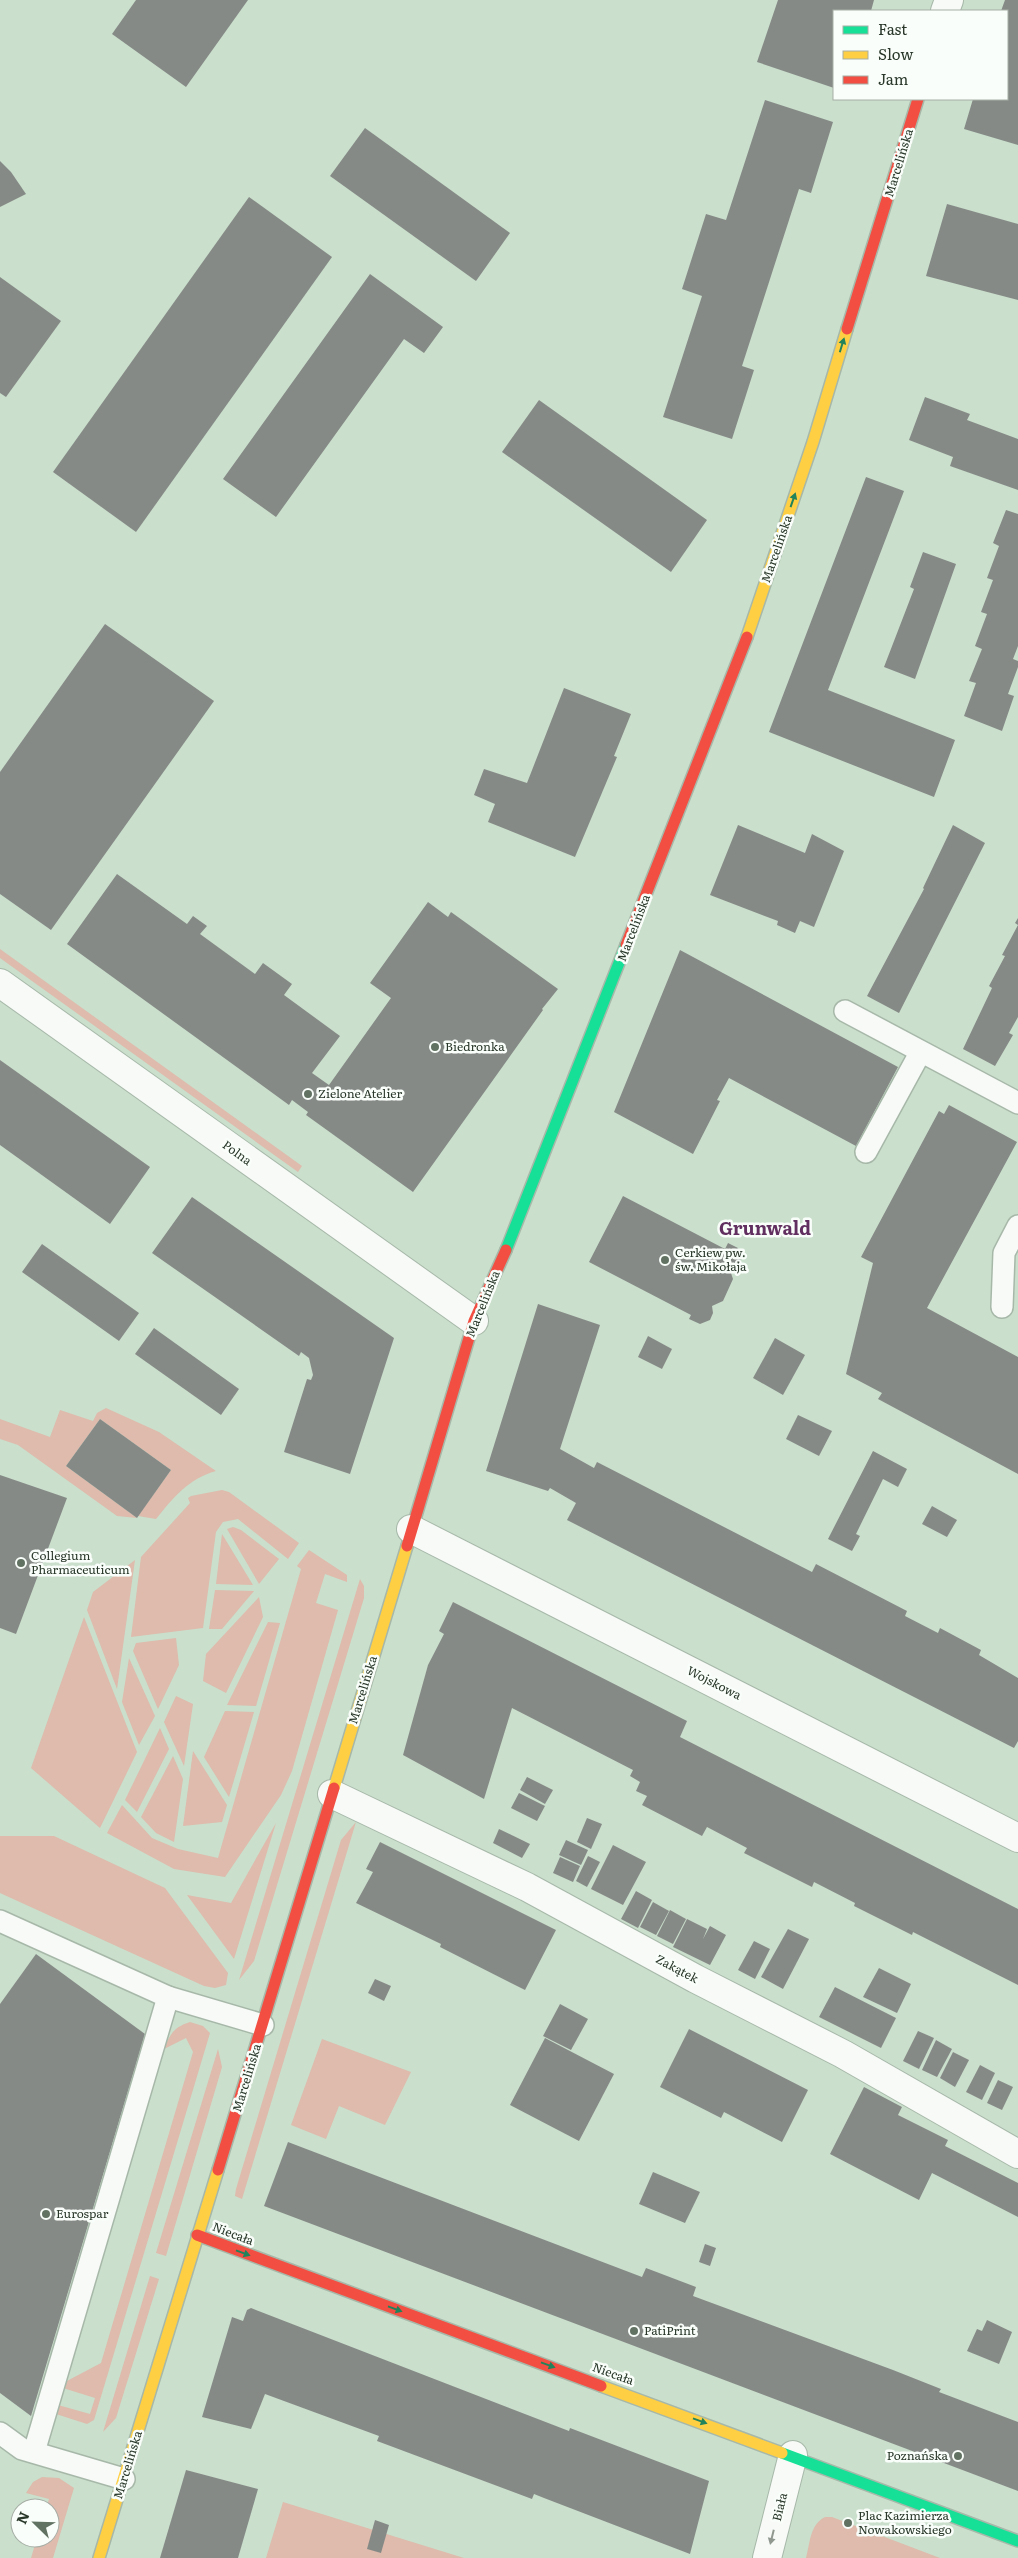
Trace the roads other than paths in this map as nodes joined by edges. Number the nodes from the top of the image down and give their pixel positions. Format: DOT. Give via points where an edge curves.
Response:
graph roads {
  1 [pos="918,100"];
  2 [pos="0,984"];
  3 [pos="845,1011"];
  4 [pos="920,1053"];
  5 [pos="1018,1103"];
  6 [pos="866,1152"];
  7 [pos="1018,1226"];
  8 [pos="1002,1307"];
  9 [pos="474,1321"];
  10 [pos="411,1529"];
  11 [pos="332,1794"];
  12 [pos="1018,1838"];
  13 [pos="0,1921"];
  14 [pos="168,1997"];
  15 [pos="263,2025"];
  16 [pos="1018,2154"];
  17 [pos="197,2235"];
  18 [pos="0,2433"];
  19 [pos="34,2452"];
  20 [pos="793,2455"];
  21 [pos="124,2479"];
  22 [pos="1018,2541"];
  23 [pos="99,2558"];
  24 [pos="767,2558"];
  9 -- 1 [label="street, Marcelińska, one-way" via="506,1251 750,629 813,442"];
  2 -- 9 [label="street, Polna"];
  3 -- 4 [label="lane"];
  4 -- 5 [label="lane"];
  4 -- 6 [label="lane"];
  7 -- 8 [label="lane" via="1004,1253"];
  9 -- 10 [label="street, Marcelińska"];
  10 -- 11 [label="street, Marcelińska"];
  10 -- 12 [label="street, Wojskowa"];
  11 -- 15 [label="street, Marcelińska"];
  11 -- 16 [label="street, Zakątek" via="527,1887 843,2054"];
  13 -- 14 [label="lane"];
  14 -- 15 [label="lane"];
  14 -- 19 [label="lane"];
  15 -- 17 [label="street, Marcelińska"];
  17 -- 20 [label="street, Niecała, one-way"];
  17 -- 21 [label="street, Marcelińska"];
  18 -- 19 [label="lane" via="22,2449"];
  19 -- 21 [label="lane"];
  20 -- 22 [label="street, Niecała"];
  20 -- 24 [label="street, Biała, one-way"];
  21 -- 23 [label="street, Marcelińska"];
}
